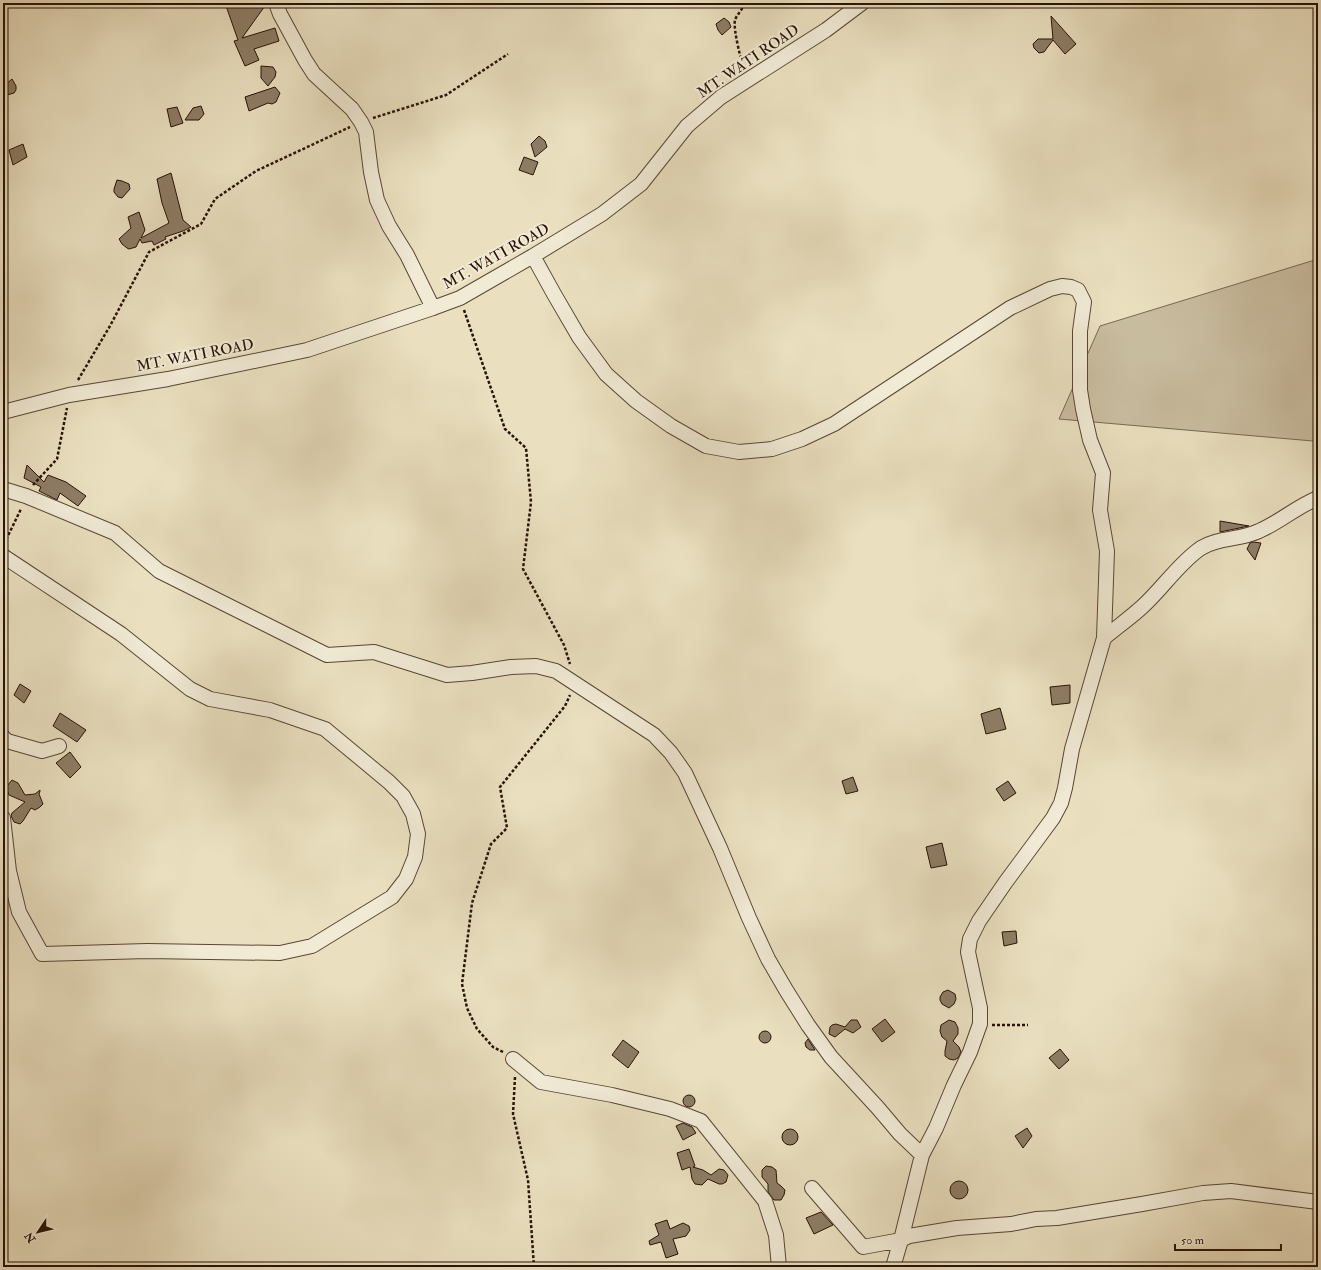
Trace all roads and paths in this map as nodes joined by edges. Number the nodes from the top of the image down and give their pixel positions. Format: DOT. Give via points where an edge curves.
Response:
graph roads {
  1 [pos="276,3"];
  2 [pos="744,3"];
  3 [pos="862,3"];
  4 [pos="508,54"];
  5 [pos="743,70"];
  6 [pos="361,122"];
  7 [pos="533,256"];
  8 [pos="460,298"];
  9 [pos="434,308"];
  10 [pos="69,395"];
  11 [pos="3,412"];
  12 [pos="3,489"];
  13 [pos="26,496"];
  14 [pos="1318,498"];
  15 [pos="3,546"];
  16 [pos="3,556"];
  17 [pos="1104,638"];
  18 [pos="576,684"];
  19 [pos="3,737"];
  20 [pos="59,746"];
  21 [pos="3,818"];
  22 [pos="980,1024"];
  23 [pos="1028,1025"];
  24 [pos="513,1059"];
  25 [pos="922,1155"];
  26 [pos="812,1188"];
  27 [pos="1318,1202"];
  28 [pos="901,1240"];
  29 [pos="534,1267"];
  30 [pos="779,1267"];
  31 [pos="893,1267"];
  1 -- 6 [label="street" via="301,54 314,74 352,109"];
  2 -- 5 [label="path" via="735,20"];
  3 -- 7 [label="street, MT. WATI ROAD" via="826,30 721,97 687,126 641,184 602,214"];
  4 -- 6 [label="path" via="446,95"];
  6 -- 9 [label="street" via="366,132 377,200 388,226 407,255"];
  6 -- 10 [label="path" via="256,171 215,199 201,224 149,252 110,326"];
  7 -- 8 [label="street, MT. WATI ROAD"];
  7 -- 17 [label="street" via="579,337 606,374 636,401 671,426 706,446 739,452 772,449 834,424 1010,308 1050,289 1062,286 1078,290 1084,302 1080,331 1081,396 1090,440 1103,473 1100,510 1107,551"];
  8 -- 9 [label="street, MT. WATI ROAD"];
  8 -- 18 [label="path" via="505,429 526,448 531,502 523,569 564,645"];
  9 -- 10 [label="street, MT. WATI ROAD" via="307,350 168,379"];
  10 -- 11 [label="street, MT. WATI ROAD"];
  10 -- 13 [label="path" via="57,459 29,488"];
  12 -- 13 [label="street"];
  13 -- 15 [label="path"];
  13 -- 18 [label="street" via="115,533 159,571 327,655 374,652 447,675 536,666 556,671"];
  14 -- 17 [label="street" via="1258,532 1202,548 1192,555 1142,607"];
  16 -- 21 [label="street" via="121,634 190,689 210,699 270,710 325,729 403,796 413,814 418,834 415,857 406,879 392,897 312,946 280,953 147,951 42,954 19,912 9,871"];
  17 -- 22 [label="street" via="1072,749 1065,788 1054,818 1005,883 970,939 968,952 980,1008"];
  18 -- 24 [label="path" via="565,706 500,787 507,828 491,844 472,903 462,984 466,1008 477,1029 493,1047"];
  18 -- 25 [label="street" via="654,735 671,753 685,773 768,959 797,1008 831,1057"];
  19 -- 20 [label="street" via="7,741 42,750"];
  22 -- 23 [label="path"];
  22 -- 25 [label="street" via="970,1052"];
  24 -- 29 [label="path" via="513,1114 528,1180"];
  24 -- 30 [label="street" via="541,1082 662,1107 701,1121 765,1201 776,1235"];
  25 -- 28 [label="street"];
  26 -- 28 [label="street" via="863,1247"];
  27 -- 28 [label="street" via="1231,1192 1203,1193 1057,1218 943,1230 909,1236"];
  28 -- 31 [label="street"];
}
